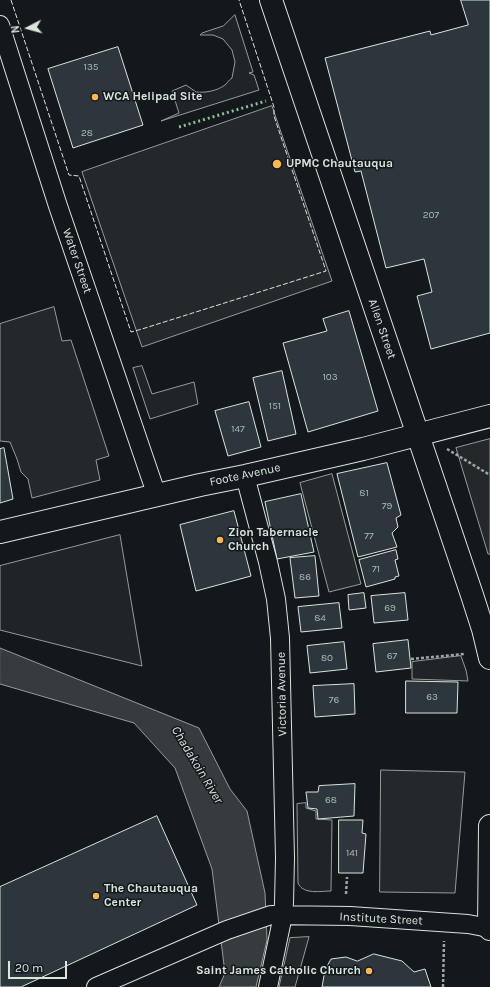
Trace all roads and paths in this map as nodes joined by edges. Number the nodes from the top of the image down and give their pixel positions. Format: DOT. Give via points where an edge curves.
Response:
graph roads {
  1 [pos="271,0"];
  2 [pos="0,25"];
  3 [pos="490,416"];
  4 [pos="418,435"];
  5 [pos="446,449"];
  6 [pos="490,475"];
  7 [pos="244,476"];
  8 [pos="157,496"];
  9 [pos="0,532"];
  10 [pos="464,654"];
  11 [pos="490,658"];
  12 [pos="411,659"];
  13 [pos="490,826"];
  14 [pos="347,876"];
  15 [pos="346,894"];
  16 [pos="277,915"];
  17 [pos="444,923"];
  18 [pos="489,929"];
  19 [pos="96,987"];
  20 [pos="268,987"];
  21 [pos="443,987"];
  1 -- 4 [label="street, Allen Street"];
  2 -- 8 [label="street, Water Street" via="58,206"];
  3 -- 4 [label="street, Foote Avenue"];
  4 -- 7 [label="street, Foote Avenue"];
  4 -- 11 [label="street, Allen Street" via="483,629"];
  5 -- 6 [label="path"];
  7 -- 8 [label="street, Foote Avenue"];
  7 -- 16 [label="street, Victoria Avenue" via="268,562 276,599 280,638 285,858"];
  8 -- 9 [label="street, Foote Avenue"];
  10 -- 12 [label="path"];
  13 -- 18 [label="street"];
  14 -- 15 [label="path"];
  16 -- 17 [label="street, Institute Street" via="350,916"];
  16 -- 19 [label="street" via="214,936"];
  16 -- 20 [label="street, Victoria Avenue"];
  17 -- 18 [label="street, Institute Street" via="468,924"];
  17 -- 21 [label="path"];
}
